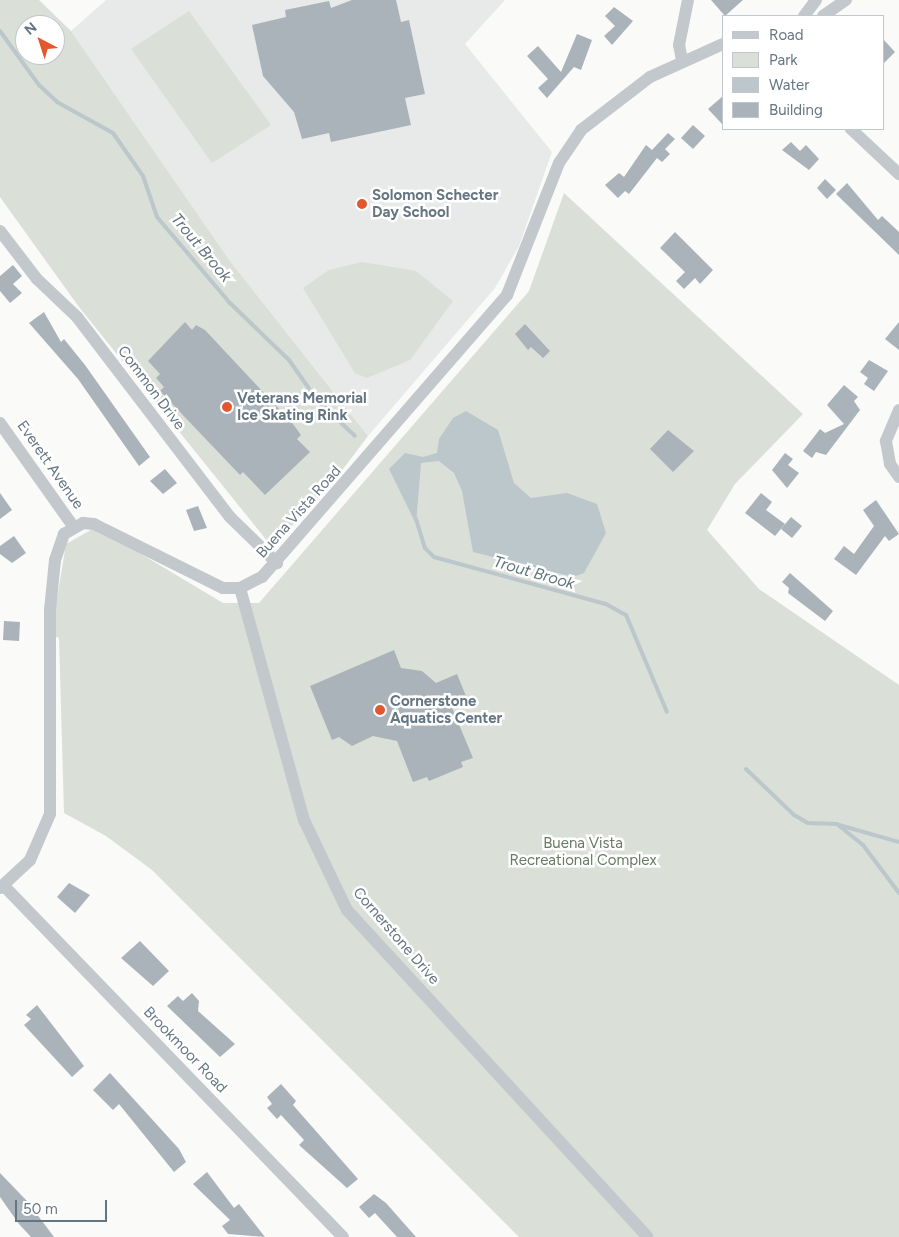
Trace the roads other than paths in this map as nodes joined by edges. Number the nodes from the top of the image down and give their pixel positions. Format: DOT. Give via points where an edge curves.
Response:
graph roads {
  1 [pos="688,0"];
  2 [pos="816,0"];
  3 [pos="846,0"];
  4 [pos="805,15"];
  5 [pos="824,15"];
  6 [pos="722,44"];
  7 [pos="682,60"];
  8 [pos="852,130"];
  9 [pos="899,174"];
  10 [pos="0,231"];
  11 [pos="899,410"];
  12 [pos="0,423"];
  13 [pos="899,477"];
  14 [pos="72,526"];
  15 [pos="277,563"];
  16 [pos="240,588"];
  17 [pos="2,887"];
  18 [pos="343,1237"];
  19 [pos="648,1237"];
  1 -- 7 [label="street" via="679,45"];
  2 -- 4 [label="street"];
  3 -- 5 [label="street"];
  6 -- 7 [label="street, Buena Vista Road"];
  7 -- 15 [label="street, Buena Vista Road" via="623,94 581,130 559,163 507,295"];
  8 -- 9 [label="street"];
  10 -- 15 [label="street, Common Drive" via="37,279 77,318 230,517"];
  11 -- 13 [label="street" via="886,442 890,464"];
  12 -- 14 [label="street, Everett Avenue"];
  14 -- 16 [label="street" via="94,524 113,531 207,582"];
  14 -- 17 [label="street" via="59,544 50,610 50,814 40,844"];
  15 -- 16 [label="street, Buena Vista Road"];
  16 -- 19 [label="street, Cornerstone Drive" via="304,820 347,910"];
  17 -- 18 [label="street, Brookmoor Road"];
}
